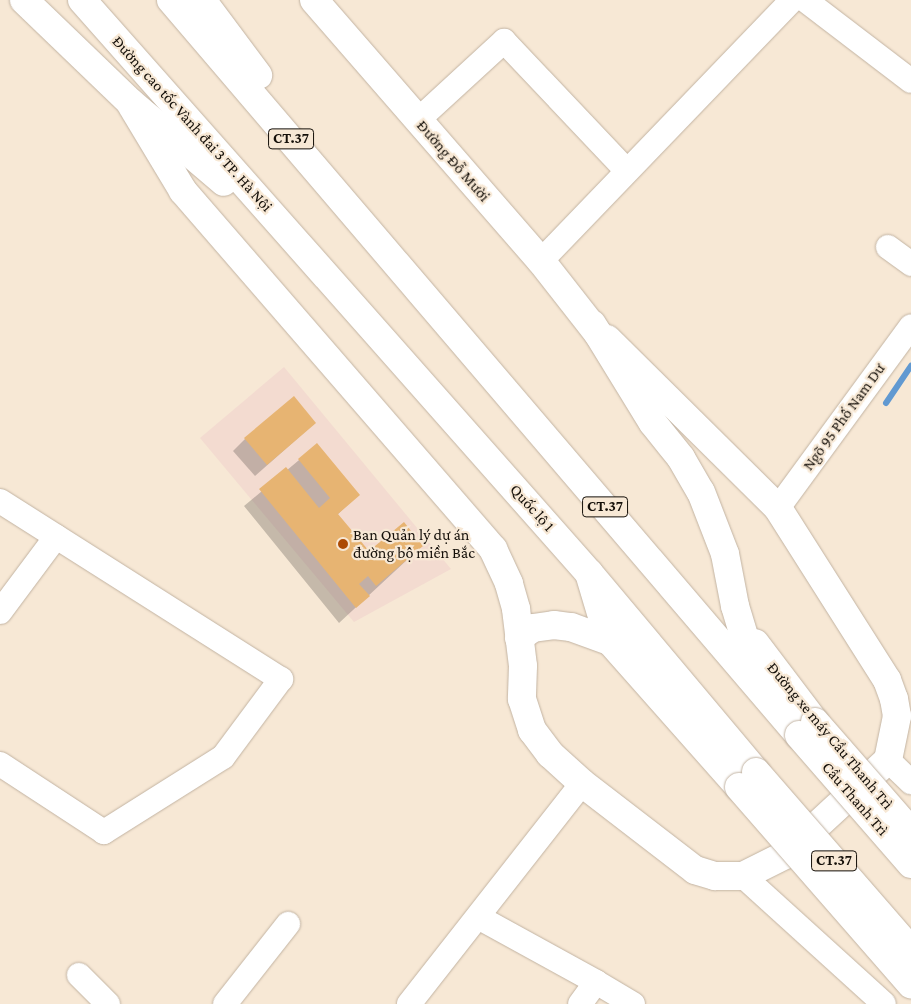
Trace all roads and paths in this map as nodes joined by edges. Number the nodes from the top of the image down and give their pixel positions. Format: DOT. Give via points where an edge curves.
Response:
graph roads {
  1 [pos="24,0"];
  2 [pos="82,0"];
  3 [pos="171,0"];
  4 [pos="202,0"];
  5 [pos="314,0"];
  6 [pos="792,0"];
  7 [pos="805,0"];
  8 [pos="911,81"];
  9 [pos="130,102"];
  10 [pos="418,120"];
  11 [pos="626,170"];
  12 [pos="888,246"];
  13 [pos="302,248"];
  14 [pos="541,261"];
  15 [pos="911,264"];
  16 [pos="410,279"];
  17 [pos="592,324"];
  18 [pos="911,326"];
  19 [pos="0,501"];
  20 [pos="778,508"];
  21 [pos="56,537"];
  22 [pos="589,573"];
  23 [pos="0,612"];
  24 [pos="519,638"];
  25 [pos="609,640"];
  26 [pos="670,669"];
  27 [pos="807,728"];
  28 [pos="888,760"];
  29 [pos="0,764"];
  30 [pos="748,779"];
  31 [pos="911,782"];
  32 [pos="582,783"];
  33 [pos="911,832"];
  34 [pos="911,864"];
  35 [pos="744,876"];
  36 [pos="478,917"];
  37 [pos="288,924"];
  38 [pos="911,950"];
  39 [pos="79,975"];
  40 [pos="596,982"];
  41 [pos="911,984"];
  42 [pos="108,1004"];
  43 [pos="225,1004"];
  44 [pos="409,1004"];
  45 [pos="580,1004"];
  46 [pos="633,1004"];
  47 [pos="884,1004"];
  1 -- 9 [label="main road"];
  2 -- 13 [label="main road, Đường cao tốc Vành đai 3 TP. Hà Nội / CT.37"];
  3 -- 16 [label="main road, CT.37"];
  4 -- 16 [label="main road"];
  5 -- 10 [label="main road, Đường Đỗ Mười"];
  6 -- 11 [label="street"];
  7 -- 8 [label="street"];
  9 -- 13 [label="main road"];
  9 -- 24 [label="main road" via="183,191 493,549 509,584"];
  10 -- 11 [label="street" via="504,41"];
  10 -- 14 [label="main road, Đường Đỗ Mười"];
  11 -- 14 [label="street"];
  12 -- 15 [label="street"];
  13 -- 22 [label="main road, Quốc lộ 1 / CT.37"];
  14 -- 17 [label="main road, Đường Đỗ Mười"];
  16 -- 27 [label="main road, CT.37"];
  17 -- 20 [label="main road"];
  17 -- 27 [label="main road" via="653,423 681,458 702,492 725,554 748,650"];
  18 -- 20 [label="street, Ngõ 95 Phố Nam Dư"];
  19 -- 21 [label="street"];
  20 -- 28 [label="main road" via="887,680 897,716"];
  21 -- 23 [label="street"];
  21 -- 29 [label="street" via="281,679 223,757 104,832"];
  22 -- 25 [label="main road"];
  22 -- 26 [label="main road, Quốc lộ 1 / CT.37"];
  24 -- 25 [label="main road" via="533,628 554,625 571,626"];
  24 -- 32 [label="main road" via="522,699 532,730 550,754"];
  25 -- 26 [label="main road"];
  25 -- 30 [label="main road"];
  26 -- 30 [label="main road, Quốc lộ 1 / CT.37"];
  27 -- 33 [label="main road, Đường xe máy Cầu Thanh Trì, bridge"];
  27 -- 34 [label="main road, Cầu Thanh Trì / CT.37, bridge"];
  28 -- 31 [label="street"];
  28 -- 35 [label="main road" via="786,855"];
  30 -- 38 [label="main road, CT.37, bridge"];
  30 -- 41 [label="main road, bridge"];
  32 -- 35 [label="main road" via="694,870 715,876"];
  32 -- 36 [label="street"];
  35 -- 47 [label="street"];
  36 -- 40 [label="street"];
  36 -- 44 [label="street"];
  37 -- 43 [label="street"];
  39 -- 42 [label="street"];
  40 -- 45 [label="street"];
  40 -- 46 [label="street"];
}
